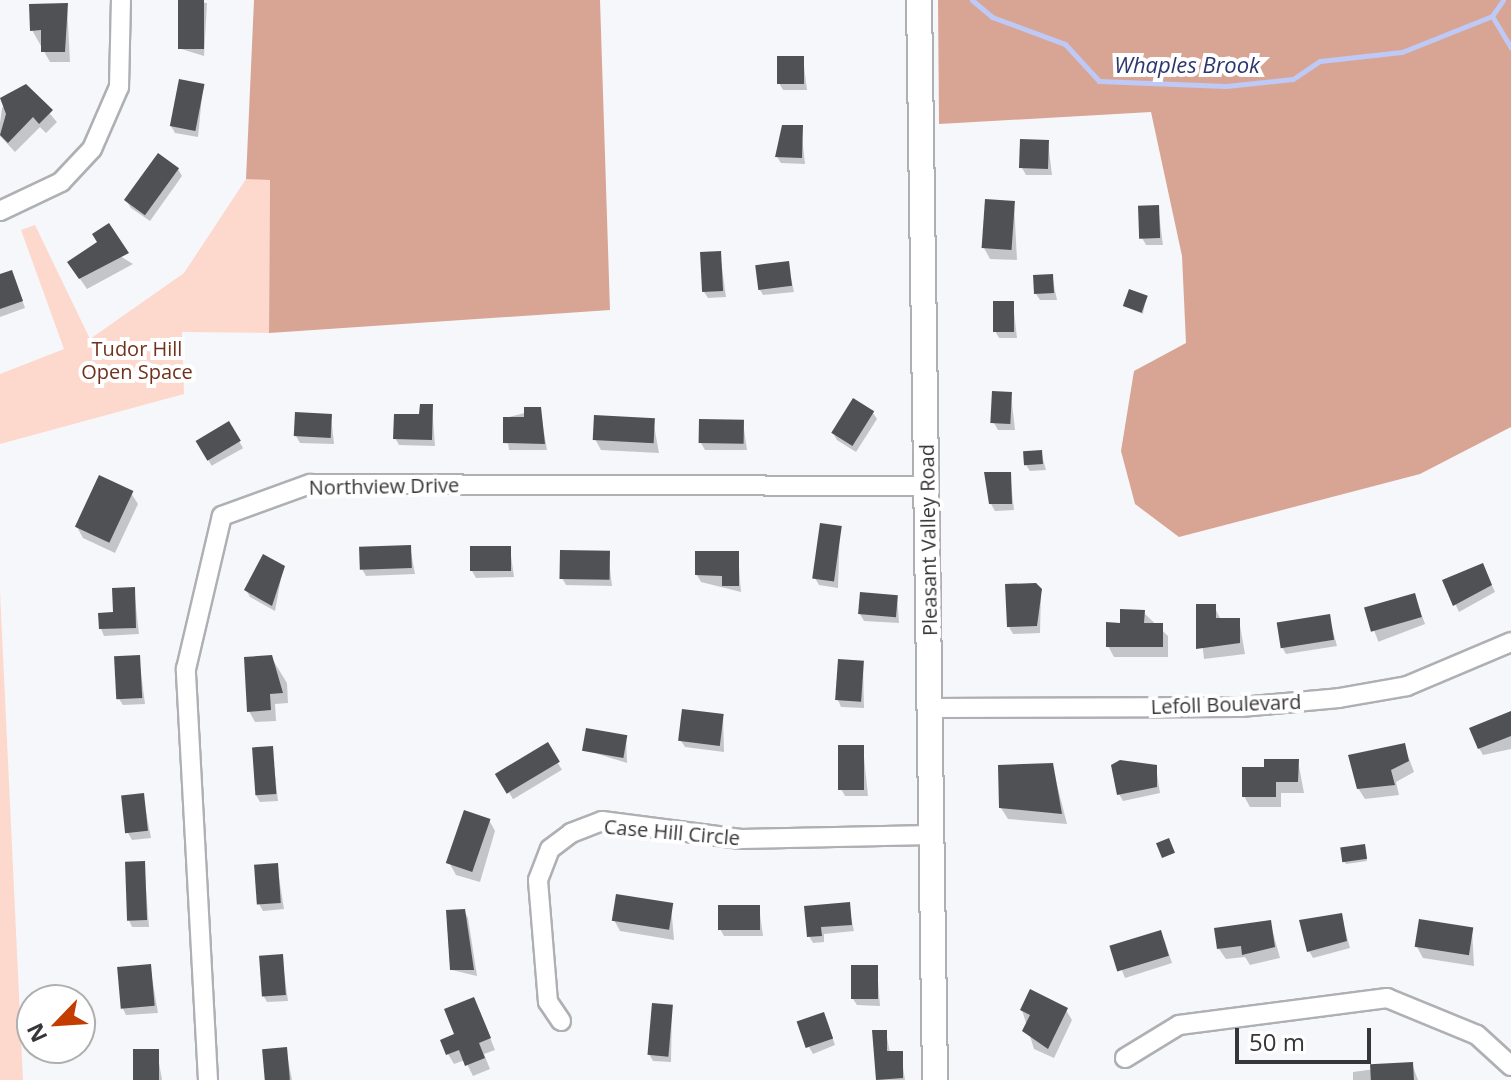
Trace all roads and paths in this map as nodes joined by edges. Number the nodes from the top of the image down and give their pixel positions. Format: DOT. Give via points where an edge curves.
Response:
graph roads {
  1 [pos="121,0"];
  2 [pos="919,0"];
  3 [pos="0,211"];
  4 [pos="927,486"];
  5 [pos="1511,642"];
  6 [pos="931,708"];
  7 [pos="931,835"];
  8 [pos="561,1021"];
  9 [pos="1125,1058"];
  10 [pos="1511,1066"];
  11 [pos="208,1080"];
  12 [pos="935,1080"];
  1 -- 3 [label="street" via="119,87 92,149 61,182"];
  2 -- 4 [label="main road, Pleasant Valley Road"];
  4 -- 6 [label="main road, Pleasant Valley Road"];
  4 -- 11 [label="street, Northview Drive" via="310,484 222,516 186,669"];
  5 -- 6 [label="street, Lefoll Boulevard" via="1407,686 1339,698 1241,707"];
  6 -- 7 [label="main road, Pleasant Valley Road"];
  7 -- 8 [label="street, Case Hill Circle" via="741,839 602,821 571,833 550,849 538,880 548,1002"];
  7 -- 12 [label="main road, Pleasant Valley Road"];
  9 -- 10 [label="street" via="1179,1025 1387,998 1477,1035"];
}
